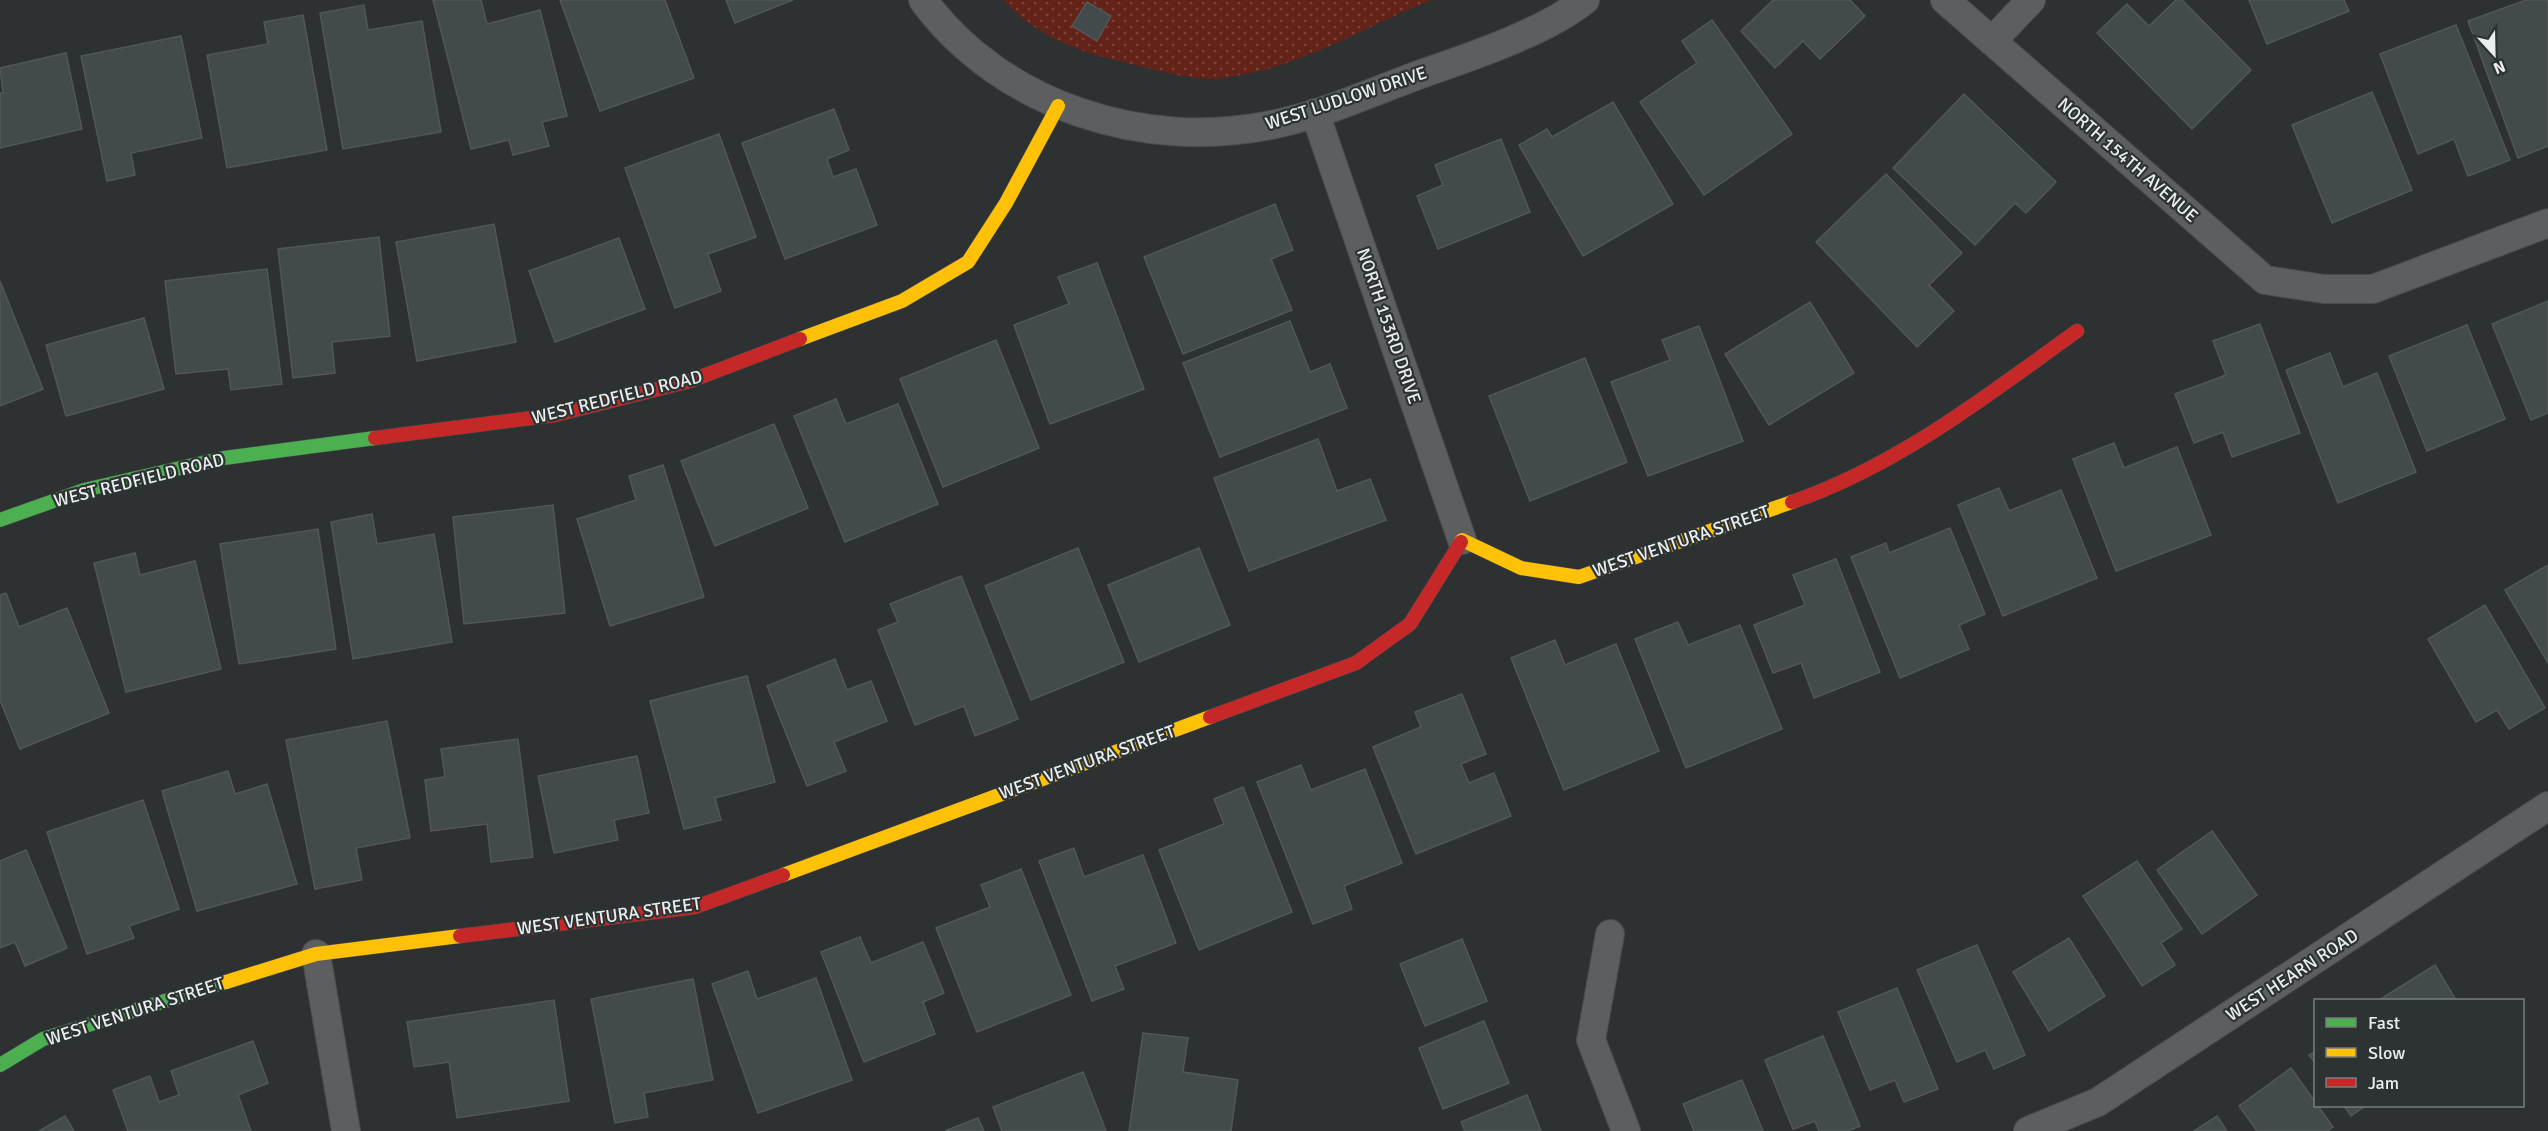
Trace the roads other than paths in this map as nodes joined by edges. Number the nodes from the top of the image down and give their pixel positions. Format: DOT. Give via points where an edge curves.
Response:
graph roads {
  1 [pos="923,0"];
  2 [pos="1586,0"];
  3 [pos="1946,0"];
  4 [pos="2031,0"];
  5 [pos="1992,41"];
  6 [pos="1058,106"];
  7 [pos="1315,112"];
  8 [pos="2548,223"];
  9 [pos="2077,331"];
  10 [pos="0,520"];
  11 [pos="1462,540"];
  12 [pos="2548,806"];
  13 [pos="1610,934"];
  14 [pos="316,954"];
  15 [pos="0,1065"];
  16 [pos="346,1131"];
  17 [pos="1626,1131"];
  18 [pos="2028,1131"];
  1 -- 6 [label="street, WEST LUDLOW DRIVE" via="979,59"];
  2 -- 7 [label="street, WEST LUDLOW DRIVE" via="1548,22 1465,59"];
  3 -- 5 [label="street, NORTH 154TH AVENUE"];
  4 -- 5 [label="street"];
  5 -- 8 [label="street, NORTH 154TH AVENUE" via="2265,280 2325,289 2373,289"];
  6 -- 7 [label="street, WEST LUDLOW DRIVE" via="1123,125 1182,132 1238,131"];
  6 -- 10 [label="street, WEST REDFIELD ROAD" via="1006,203 968,262 902,301 690,381 555,415 224,458 84,490"];
  7 -- 11 [label="street, NORTH 153RD DRIVE"];
  9 -- 11 [label="street, WEST VENTURA STREET" via="1947,425 1835,487 1579,577 1521,568"];
  11 -- 14 [label="street, WEST VENTURA STREET" via="1410,624 1356,663 695,907"];
  12 -- 18 [label="street, WEST HEARN ROAD" via="2098,1102"];
  13 -- 17 [label="street" via="1591,1040"];
  14 -- 15 [label="street, WEST VENTURA STREET" via="43,1040"];
  14 -- 16 [label="street"];
}
